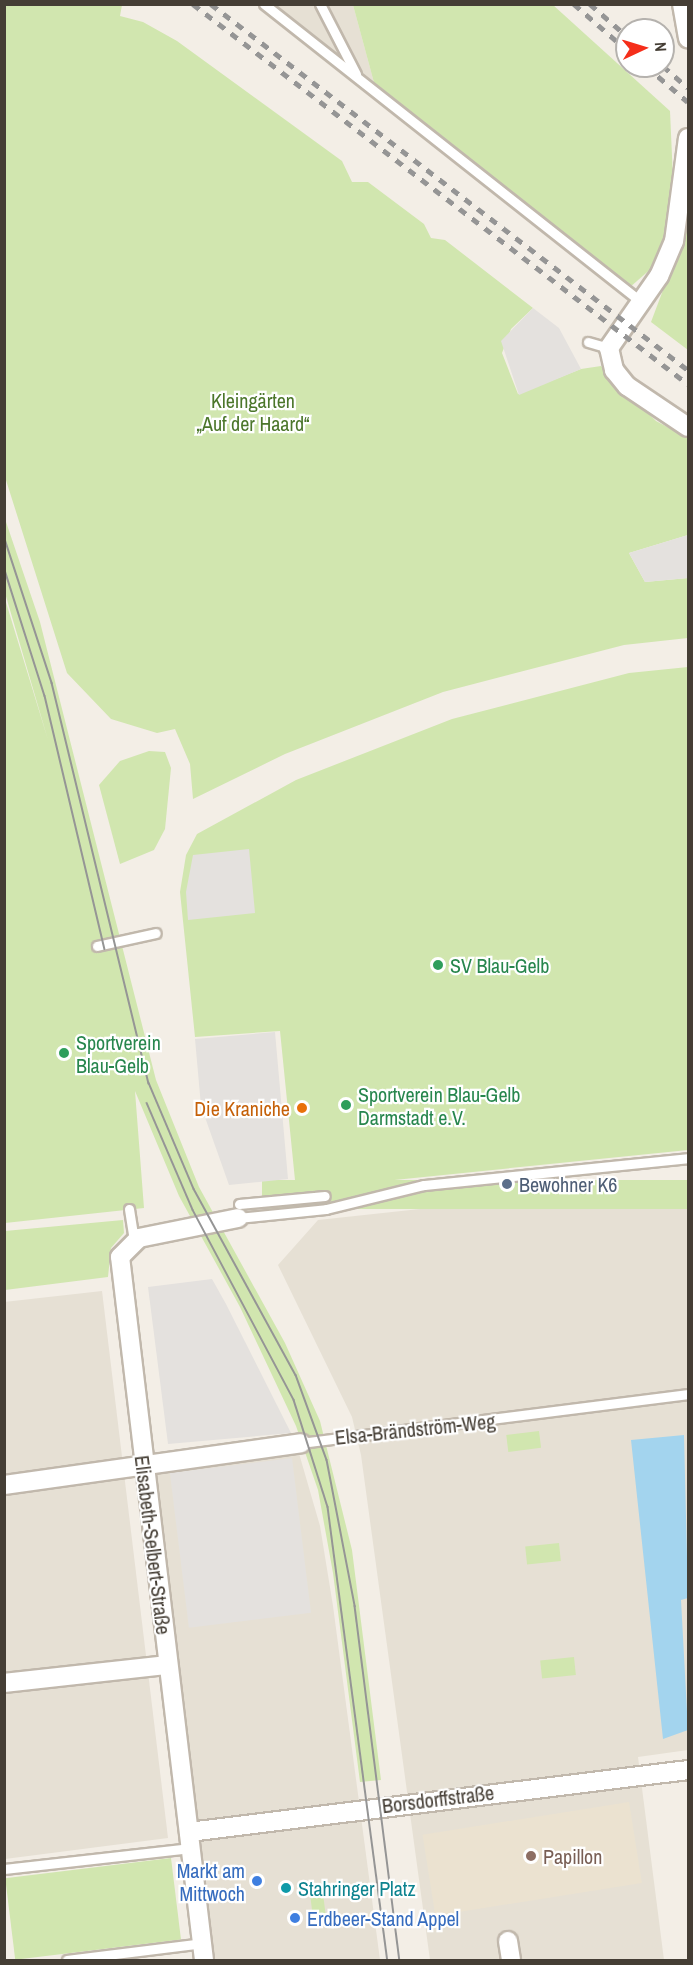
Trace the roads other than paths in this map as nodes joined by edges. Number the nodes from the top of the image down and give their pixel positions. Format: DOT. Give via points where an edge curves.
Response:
graph roads {
  1 [pos="264,4"];
  2 [pos="320,4"];
  3 [pos="682,4"];
  4 [pos="688,38"];
  5 [pos="360,81"];
  6 [pos="688,138"];
  7 [pos="688,151"];
  8 [pos="640,301"];
  9 [pos="588,342"];
  10 [pos="609,348"];
  11 [pos="688,427"];
  12 [pos="156,933"];
  13 [pos="97,946"];
  14 [pos="688,1158"];
  15 [pos="325,1196"];
  16 [pos="129,1209"];
  17 [pos="239,1211"];
  18 [pos="134,1240"];
  19 [pos="688,1394"];
  20 [pos="301,1443"];
  21 [pos="142,1465"];
  22 [pos="4,1485"];
  23 [pos="168,1665"];
  24 [pos="4,1683"];
  25 [pos="688,1770"];
  26 [pos="190,1840"];
  27 [pos="4,1869"];
  28 [pos="508,1941"];
  29 [pos="203,1952"];
  30 [pos="67,1960"];
  31 [pos="511,1960"];
  1 -- 5 [label="lane"];
  2 -- 5 [label="lane"];
  3 -- 4 [label="street"];
  5 -- 8 [label="lane"];
  6 -- 7 [label="street"];
  7 -- 8 [label="street" via="674,241 659,276"];
  8 -- 10 [label="street"];
  9 -- 10 [label="lane"];
  10 -- 11 [label="street" via="614,370 627,386"];
  12 -- 13 [label="lane"];
  14 -- 17 [label="lane" via="424,1185 326,1209"];
  15 -- 17 [label="lane"];
  16 -- 18 [label="lane"];
  17 -- 18 [label="street"];
  18 -- 21 [label="street, Elisabeth-Selbert-Straße" via="120,1263"];
  19 -- 20 [label="lane, Elsa-Brändström-Weg"];
  20 -- 21 [label="street, Elsa-Brändström-Weg"];
  21 -- 22 [label="street, Elsa-Brändström-Weg"];
  21 -- 23 [label="street, Elisabeth-Selbert-Straße"];
  23 -- 24 [label="street"];
  23 -- 26 [label="street, Elisabeth-Selbert-Straße"];
  25 -- 26 [label="street, Borsdorffstraße"];
  26 -- 27 [label="lane"];
  26 -- 29 [label="street, Elisabeth-Selbert-Straße"];
  28 -- 31 [label="street"];
  29 -- 30 [label="lane"];
}
